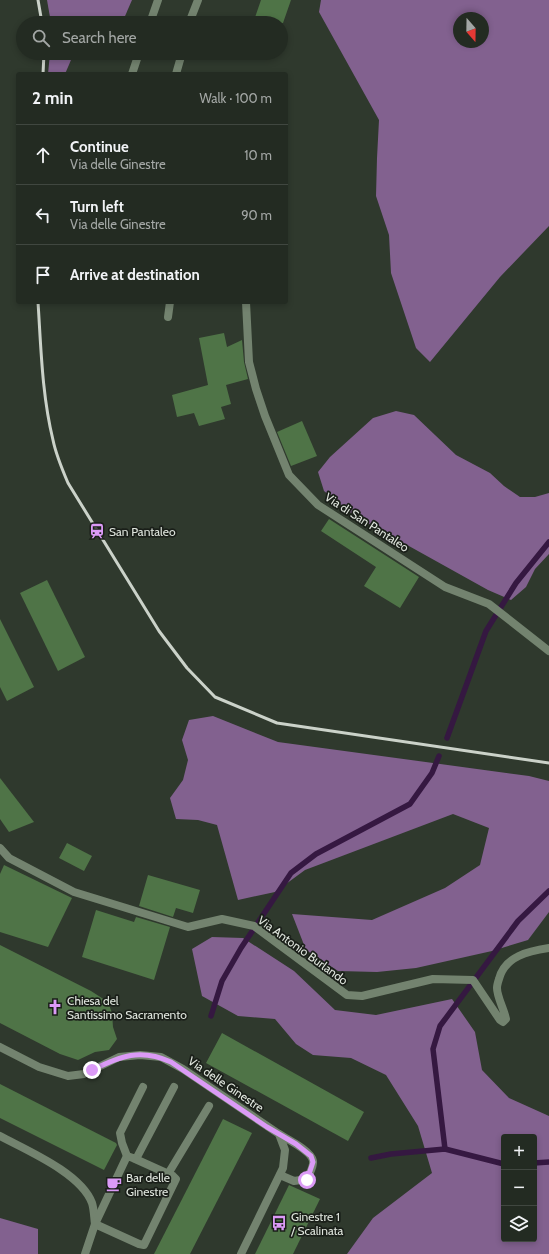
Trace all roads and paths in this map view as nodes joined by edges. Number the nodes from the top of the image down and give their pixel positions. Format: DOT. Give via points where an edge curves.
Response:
graph roads {
  1 [pos="158,0"];
  2 [pos="198,0"];
  3 [pos="152,16"];
  4 [pos="192,16"];
  5 [pos="137,60"];
  6 [pos="180,60"];
  7 [pos="133,72"];
  8 [pos="177,72"];
  9 [pos="170,304"];
  10 [pos="246,304"];
  11 [pos="168,317"];
  12 [pos="549,650"];
  13 [pos="0,848"];
  14 [pos="549,948"];
  15 [pos="0,1046"];
  16 [pos="143,1087"];
  17 [pos="174,1087"];
  18 [pos="209,1106"];
  19 [pos="279,1134"];
  20 [pos="0,1136"];
  21 [pos="127,1156"];
  22 [pos="136,1159"];
  23 [pos="168,1174"];
  24 [pos="280,1175"];
  25 [pos="95,1224"];
  26 [pos="85,1254"];
  27 [pos="242,1254"];
  1 -- 3 [label="street"];
  2 -- 4 [label="street"];
  5 -- 7 [label="street"];
  6 -- 8 [label="street"];
  9 -- 11 [label="street"];
  10 -- 12 [label="street, Via di San Pantaleo" via="249,362 265,416 289,475 318,506 445,587 489,604"];
  13 -- 14 [label="street, Via Antonio Burlando" via="9,858 74,892 188,927 222,919 254,926 347,995 362,996 433,979 473,980 503,1022 506,1019 497,988 504,967 522,954"];
  15 -- 19 [label="street, Via delle Ginestre" via="39,1066 68,1076 84,1074 119,1057 161,1057"];
  16 -- 21 [label="street" via="120,1133"];
  17 -- 22 [label="street"];
  18 -- 23 [label="street"];
  19 -- 24 [label="street" via="285,1150"];
  19 -- 24 [label="street, Via delle Ginestre" via="311,1156 313,1162 307,1180 294,1181"];
  20 -- 25 [label="street" via="48,1161 71,1177 88,1195 92,1203"];
  21 -- 22 [label="street"];
  21 -- 25 [label="street"];
  22 -- 23 [label="street"];
  23 -- 25 [label="street" via="176,1179 144,1245"];
  24 -- 27 [label="street"];
  25 -- 26 [label="street"];
}
